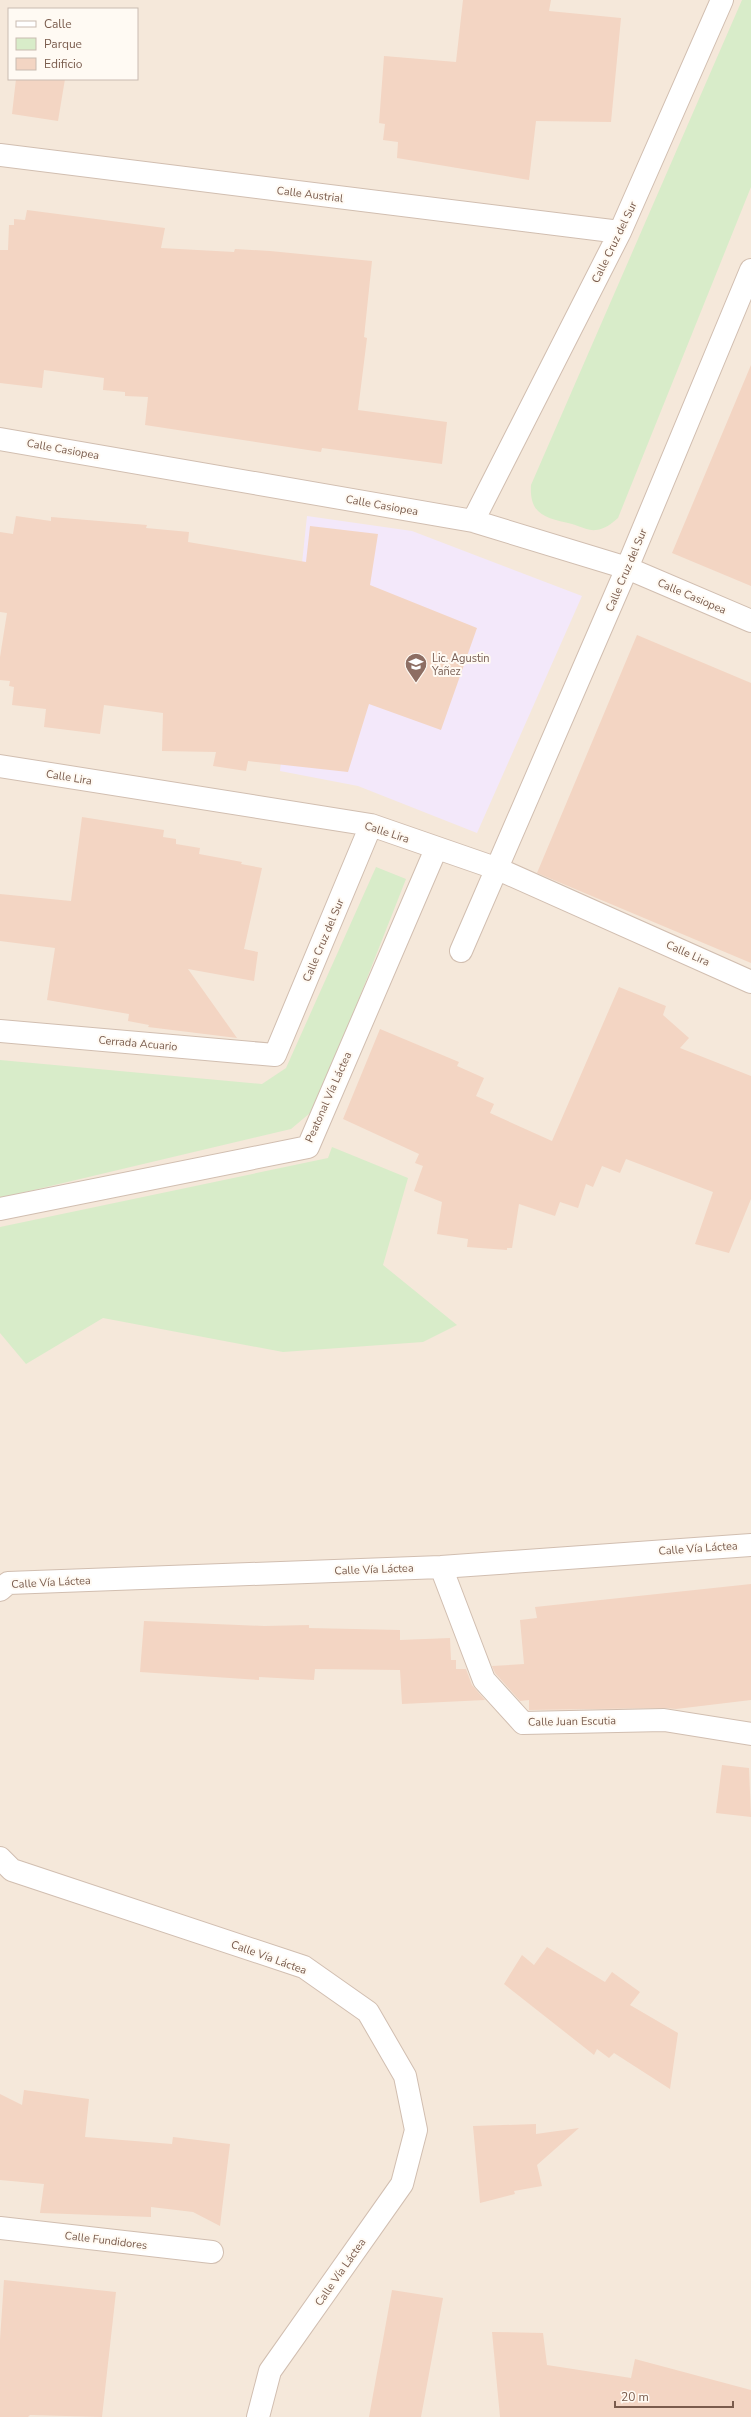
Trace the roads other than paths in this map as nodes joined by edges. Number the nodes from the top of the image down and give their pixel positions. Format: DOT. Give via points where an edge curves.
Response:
graph roads {
  1 [pos="722,0"];
  2 [pos="0,155"];
  3 [pos="620,232"];
  4 [pos="751,270"];
  5 [pos="0,438"];
  6 [pos="473,521"];
  7 [pos="627,568"];
  8 [pos="751,621"];
  9 [pos="0,766"];
  10 [pos="371,825"];
  11 [pos="436,849"];
  12 [pos="498,869"];
  13 [pos="461,951"];
  14 [pos="751,982"];
  15 [pos="0,1031"];
  16 [pos="275,1055"];
  17 [pos="0,1209"];
  18 [pos="751,1545"];
  19 [pos="441,1567"];
  20 [pos="3,1584"];
  21 [pos="751,1734"];
  22 [pos="0,1858"];
  23 [pos="0,2228"];
  24 [pos="212,2252"];
  25 [pos="258,2417"];
  1 -- 3 [label="street, Calle Cruz del Sur"];
  2 -- 3 [label="street, Calle Austrial"];
  3 -- 6 [label="street, Calle Cruz del Sur"];
  4 -- 7 [label="street, Calle Cruz del Sur"];
  5 -- 6 [label="street, Calle Casiopea"];
  6 -- 7 [label="street, Calle Casiopea"];
  7 -- 8 [label="street, Calle Casiopea"];
  7 -- 12 [label="street, Calle Cruz del Sur"];
  9 -- 10 [label="street, Calle Lira"];
  10 -- 11 [label="street, Calle Lira"];
  10 -- 16 [label="street, Calle Cruz del Sur"];
  11 -- 12 [label="street, Calle Lira"];
  11 -- 17 [label="street, Peatonal Vía Láctea" via="308,1147"];
  12 -- 13 [label="street, Calle Cruz del Sur"];
  12 -- 14 [label="street, Calle Lira"];
  15 -- 16 [label="street, Cerrada Acuario"];
  18 -- 19 [label="street, Calle Vía Láctea"];
  19 -- 20 [label="street, Calle Vía Láctea"];
  19 -- 21 [label="street, Calle Juan Escutia" via="484,1680 523,1723 664,1720"];
  22 -- 25 [label="street, Calle Vía Láctea" via="12,1870 304,1967 368,2012 405,2076 416,2130 402,2184 270,2371"];
  23 -- 24 [label="street, Calle Fundidores"];
}
